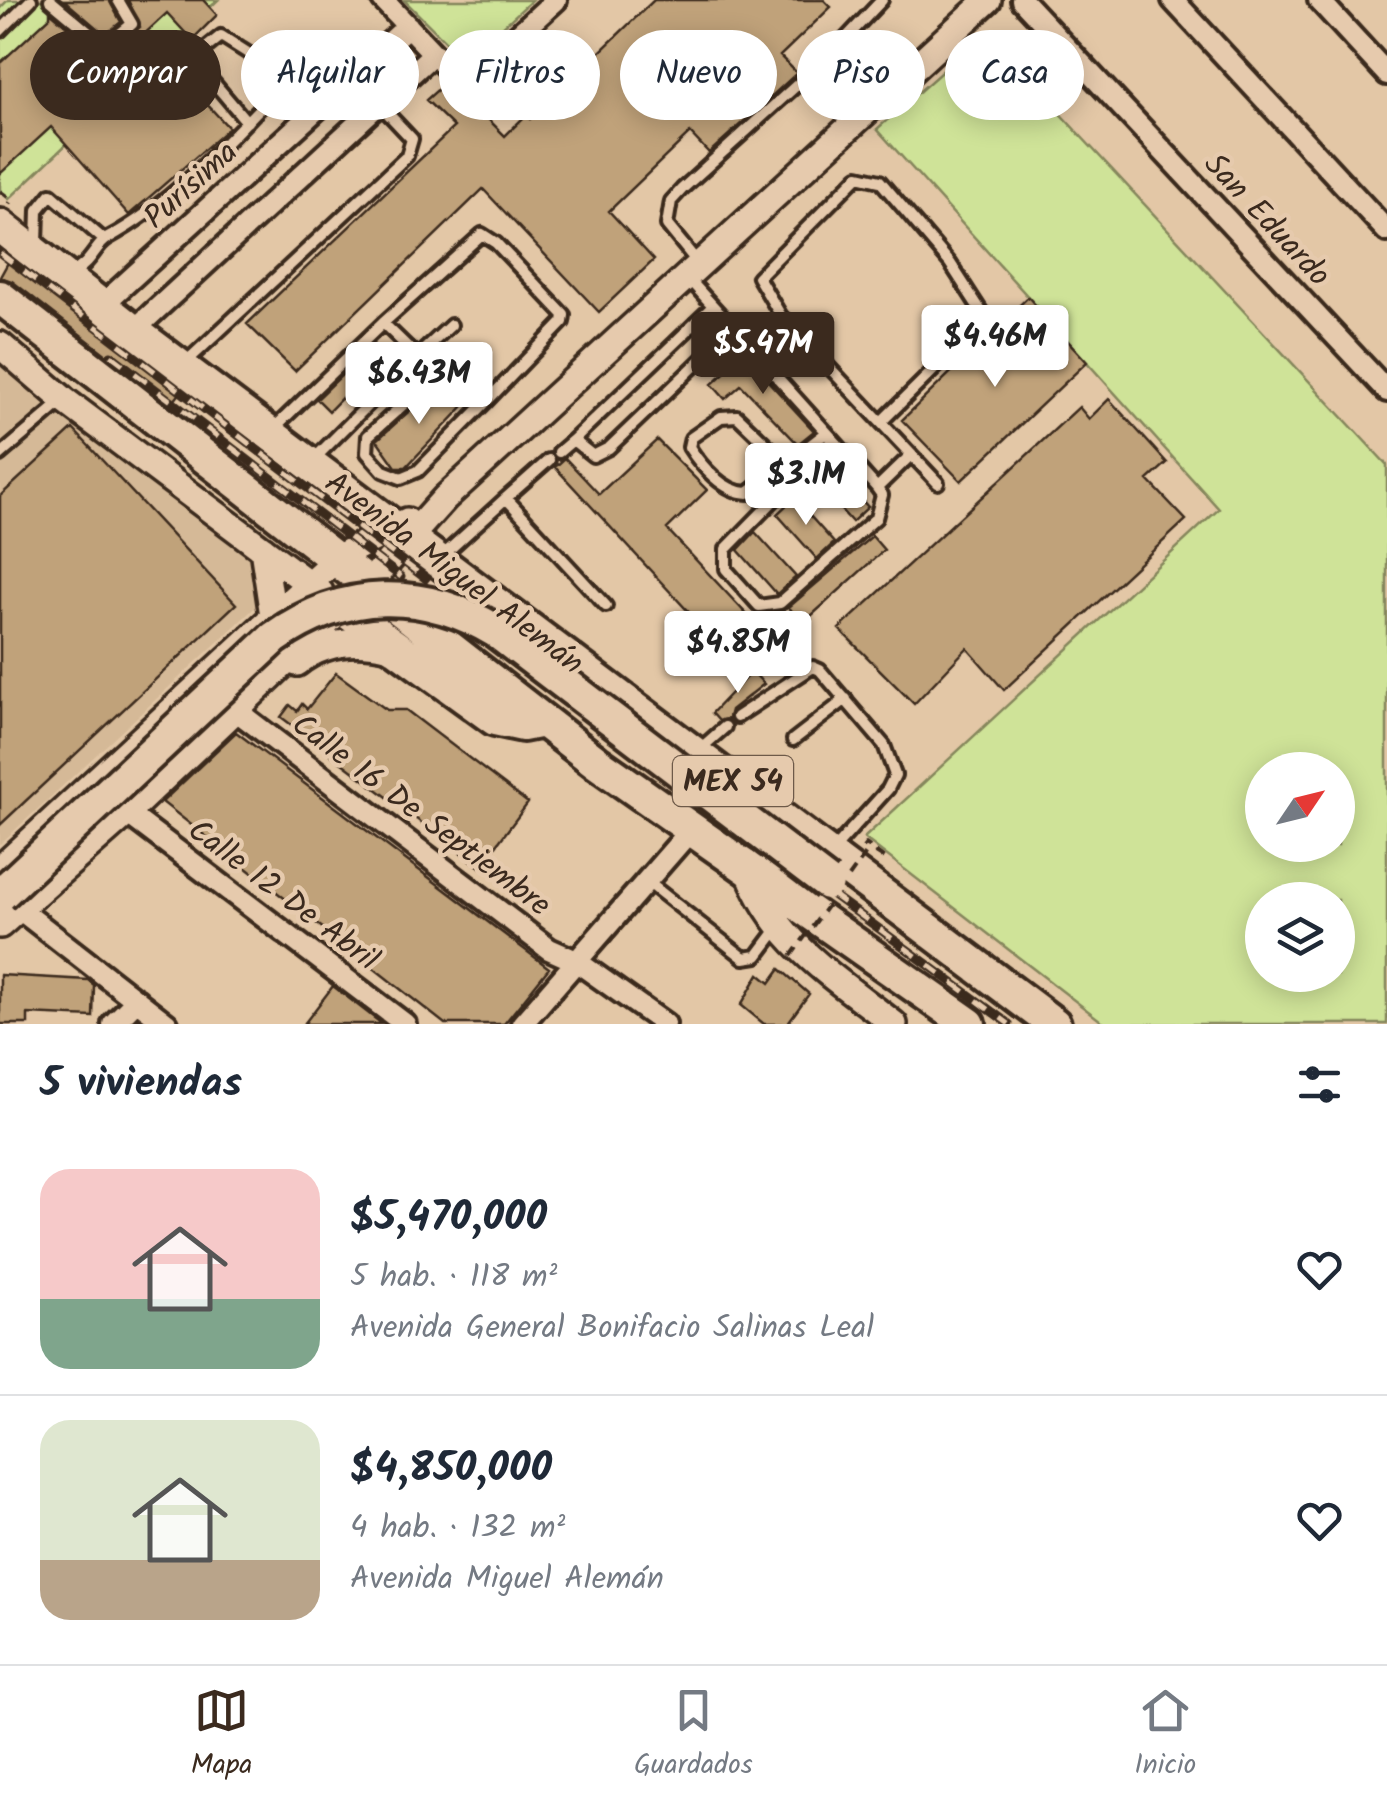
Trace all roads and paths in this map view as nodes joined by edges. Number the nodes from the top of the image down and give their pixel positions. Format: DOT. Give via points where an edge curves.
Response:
graph roads {
  1 [pos="30,0"];
  2 [pos="50,0"];
  3 [pos="118,0"];
  4 [pos="382,0"];
  5 [pos="556,0"];
  6 [pos="882,0"];
  7 [pos="988,0"];
  8 [pos="1022,0"];
  9 [pos="1173,0"];
  10 [pos="1319,0"];
  11 [pos="408,26"];
  12 [pos="404,30"];
  13 [pos="854,30"];
  14 [pos="0,31"];
  15 [pos="433,54"];
  16 [pos="925,57"];
  17 [pos="419,66"];
  18 [pos="1387,74"];
  19 [pos="797,86"];
  20 [pos="305,120"];
  21 [pos="360,120"];
  22 [pos="394,120"];
  23 [pos="856,120"];
  24 [pos="247,122"];
  25 [pos="3,203"];
  26 [pos="1387,231"];
  27 [pos="104,240"];
  28 [pos="50,265"];
  29 [pos="691,269"];
  30 [pos="2,299"];
  31 [pos="101,306"];
  32 [pos="713,306"];
  33 [pos="383,323"];
  34 [pos="450,325"];
  35 [pos="733,328"];
  36 [pos="133,331"];
  37 [pos="0,345"];
  38 [pos="428,346"];
  39 [pos="417,356"];
  40 [pos="191,374"];
  41 [pos="456,374"];
  42 [pos="1387,391"];
  43 [pos="64,400"];
  44 [pos="484,403"];
  45 [pos="881,422"];
  46 [pos="269,432"];
  47 [pos="830,436"];
  48 [pos="573,440"];
  49 [pos="559,452"];
  50 [pos="0,455"];
  51 [pos="911,456"];
  52 [pos="549,460"];
  53 [pos="310,464"];
  54 [pos="788,466"];
  55 [pos="938,484"];
  56 [pos="877,488"];
  57 [pos="506,498"];
  58 [pos="404,533"];
  59 [pos="262,549"];
  60 [pos="337,558"];
  61 [pos="439,559"];
  62 [pos="309,584"];
  63 [pos="368,584"];
  64 [pos="606,606"];
  65 [pos="342,608"];
  66 [pos="273,616"];
  67 [pos="519,619"];
  68 [pos="241,644"];
  69 [pos="393,648"];
  70 [pos="472,665"];
  71 [pos="277,666"];
  72 [pos="846,698"];
  73 [pos="239,704"];
  74 [pos="737,717"];
  75 [pos="543,720"];
  76 [pos="725,727"];
  77 [pos="793,740"];
  78 [pos="696,753"];
  79 [pos="127,812"];
  80 [pos="690,830"];
  81 [pos="746,863"];
  82 [pos="828,868"];
  83 [pos="0,869"];
  84 [pos="649,882"];
  85 [pos="6,909"];
  86 [pos="778,928"];
  87 [pos="576,961"];
  88 [pos="136,1000"];
  89 [pos="962,1021"];
  90 [pos="113,1024"];
  91 [pos="167,1024"];
  92 [pos="405,1024"];
  93 [pos="522,1024"];
  94 [pos="665,1024"];
  95 [pos="894,1024"];
  96 [pos="1054,1024"];
  1 -- 14 [label="lane"];
  2 -- 3 [label="lane" via="105,46 132,24"];
  4 -- 11 [label="street"];
  5 -- 15 [label="street" via="474,74 449,70"];
  6 -- 13 [label="lane"];
  7 -- 16 [label="street"];
  8 -- 42 [label="street, San Eduardo"];
  9 -- 26 [label="street"];
  10 -- 18 [label="street"];
  11 -- 12 [label="street, Purísima"];
  11 -- 15 [label="street"];
  15 -- 17 [label="street"];
  19 -- 29 [label="lane" via="671,201 667,225"];
  20 -- 31 [label="street, Purísima"];
  21 -- 36 [label="street"];
  22 -- 40 [label="lane" via="412,139 406,156"];
  23 -- 29 [label="street"];
  24 -- 24 [label="lane" via="281,86 281,74 229,38 213,39 200,52 199,66"];
  24 -- 27 [label="lane" via="134,224"];
  25 -- 28 [label="highway, Avenida Miguel Alemán / MEX 54"];
  27 -- 28 [label="lane" via="89,263"];
  27 -- 28 [label="lane" via="50,194 38,210"];
  28 -- 31 [label="highway, Avenida Miguel Alemán / MEX 54"];
  29 -- 32 [label="lane"];
  29 -- 58 [label="street"];
  30 -- 40 [label="highway" via="184,419 203,405"];
  30 -- 60 [label="highway, Avenida Miguel Alemán / MEX 54"];
  31 -- 36 [label="highway, Avenida Miguel Alemán / MEX 54"];
  32 -- 35 [label="lane"];
  32 -- 48 [label="lane"];
  33 -- 39 [label="lane"];
  33 -- 44 [label="lane" via="476,236 489,237 564,315"];
  33 -- 46 [label="lane"];
  34 -- 38 [label="lane"];
  35 -- 47 [label="lane"];
  35 -- 48 [label="lane" via="609,448 588,456"];
  36 -- 40 [label="highway, Avenida Miguel Alemán / MEX 54"];
  37 -- 43 [label="street"];
  38 -- 39 [label="lane"];
  38 -- 41 [label="lane"];
  39 -- 53 [label="lane"];
  40 -- 46 [label="highway, Avenida Miguel Alemán / MEX 54"];
  41 -- 44 [label="lane"];
  41 -- 44 [label="lane" via="431,380 368,436 367,453 383,471 401,478 418,472"];
  43 -- 50 [label="lane"];
  43 -- 59 [label="street"];
  45 -- 45 [label="lane" via="781,316 758,277 858,176 868,175 950,263 981,311 970,334"];
  45 -- 51 [label="lane"];
  46 -- 53 [label="highway, Avenida Miguel Alemán / MEX 54"];
  47 -- 54 [label="lane"];
  47 -- 56 [label="lane"];
  47 -- 56 [label="lane" via="726,549 726,569 759,606 780,603 876,518 882,502"];
  48 -- 49 [label="lane"];
  51 -- 55 [label="lane"];
  51 -- 56 [label="lane"];
  52 -- 57 [label="lane"];
  53 -- 58 [label="highway, Avenida Miguel Alemán / MEX 54"];
  54 -- 54 [label="lane" via="748,493 737,493 689,446 722,416 737,416"];
  57 -- 61 [label="lane"];
  57 -- 64 [label="lane"];
  58 -- 60 [label="street"];
  58 -- 61 [label="highway, Avenida Miguel Alemán / MEX 54"];
  58 -- 63 [label="street"];
  59 -- 62 [label="street"];
  59 -- 66 [label="street"];
  60 -- 62 [label="street"];
  60 -- 63 [label="highway, Avenida Miguel Alemán / MEX 54"];
  61 -- 67 [label="highway, Avenida Miguel Alemán / MEX 54"];
  62 -- 65 [label="street"];
  62 -- 66 [label="street"];
  63 -- 65 [label="street"];
  63 -- 70 [label="highway, Avenida Miguel Alemán / MEX 54"];
  65 -- 69 [label="highway"];
  65 -- 71 [label="street"];
  66 -- 68 [label="street"];
  67 -- 70 [label="highway" via="495,612 473,623 465,639"];
  67 -- 78 [label="highway, Avenida Miguel Alemán / MEX 54"];
  68 -- 71 [label="street" via="268,644"];
  68 -- 83 [label="street"];
  69 -- 73 [label="street" via="362,642 325,648"];
  69 -- 75 [label="highway" via="495,719 523,725"];
  70 -- 75 [label="highway, Avenida Miguel Alemán / MEX 54"];
  71 -- 73 [label="street"];
  72 -- 74 [label="lane" via="812,668"];
  72 -- 77 [label="lane"];
  72 -- 82 [label="lane" via="884,745 895,775"];
  73 -- 79 [label="street"];
  73 -- 87 [label="street, Calle 16 De Septiembre" via="549,949"];
  75 -- 80 [label="highway, Avenida Miguel Alemán / MEX 54"];
  76 -- 78 [label="lane"];
  78 -- 82 [label="highway, Avenida Miguel Alemán / MEX 54"];
  79 -- 85 [label="street"];
  79 -- 92 [label="street, Calle 12 De Abril"];
  80 -- 81 [label="highway, Avenida Miguel Alemán / MEX 54"];
  80 -- 84 [label="street"];
  81 -- 86 [label="street" via="757,898"];
  81 -- 89 [label="highway, Avenida Miguel Alemán / MEX 54"];
  82 -- 85 [label="highway, bridge" via="496,631 456,610 399,597 341,605 274,638"];
  82 -- 96 [label="highway"];
  84 -- 86 [label="lane" via="744,958 756,956"];
  84 -- 87 [label="street"];
  85 -- 88 [label="street"];
  86 -- 95 [label="street"];
  87 -- 93 [label="street"];
  87 -- 94 [label="street, Calle 16 De Septiembre"];
  88 -- 90 [label="street"];
  88 -- 91 [label="street"];
}
